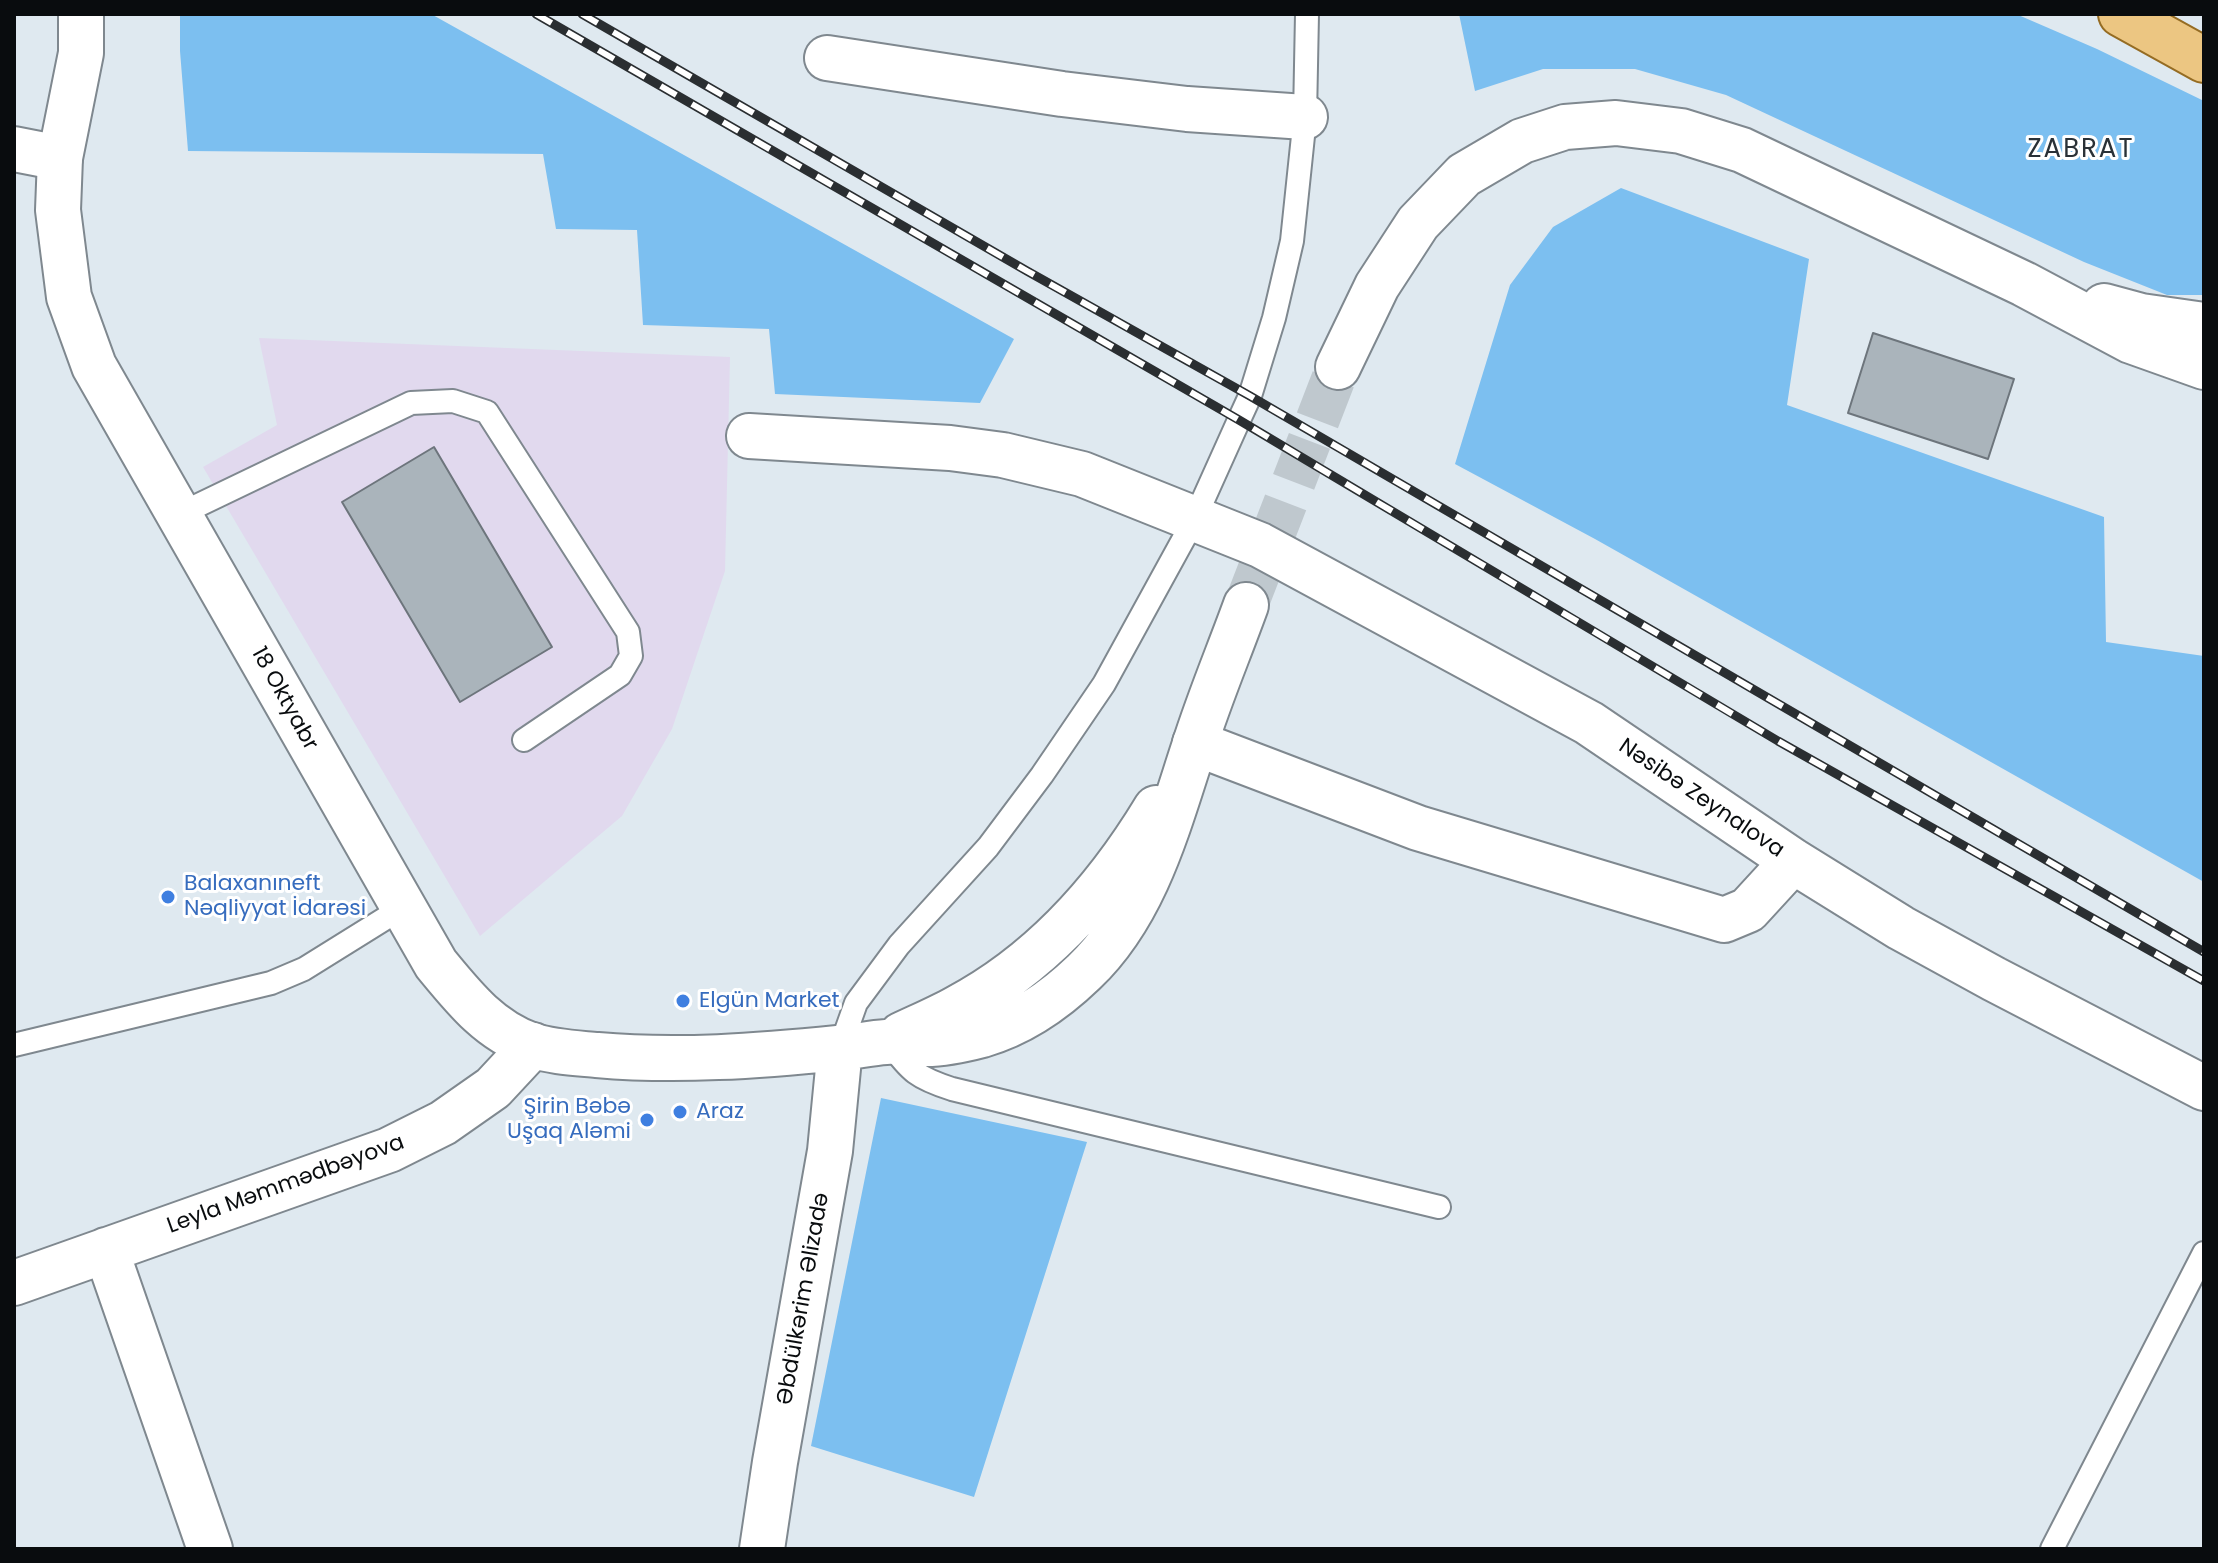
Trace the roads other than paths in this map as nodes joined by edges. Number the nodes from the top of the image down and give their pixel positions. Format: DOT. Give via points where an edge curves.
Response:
graph roads {
  1 [pos="81,14"];
  2 [pos="1307,14"];
  3 [pos="2121,14"];
  4 [pos="827,58"];
  5 [pos="2204,60"];
  6 [pos="1305,117"];
  7 [pos="14,149"];
  8 [pos="60,158"];
  9 [pos="2024,284"];
  10 [pos="2204,325"];
  11 [pos="1338,367"];
  12 [pos="2204,367"];
  13 [pos="749,436"];
  14 [pos="180,514"];
  15 [pos="1194,520"];
  16 [pos="1246,605"];
  17 [pos="524,740"];
  18 [pos="1195,743"];
  19 [pos="1793,861"];
  20 [pos="402,908"];
  21 [pos="888,1041"];
  22 [pos="14,1045"];
  23 [pos="533,1045"];
  24 [pos="840,1048"];
  25 [pos="2204,1088"];
  26 [pos="1439,1207"];
  27 [pos="106,1250"];
  28 [pos="2204,1253"];
  29 [pos="14,1283"];
  30 [pos="210,1549"];
  31 [pos="762,1549"];
  32 [pos="2052,1549"];
  1 -- 8 [label="street, 18 Oktyabr" via="81,53"];
  2 -- 6 [label="lane"];
  3 -- 5 [label="main road"];
  4 -- 6 [label="street" via="1062,94"];
  6 -- 15 [label="lane" via="1292,241 1274,318 1250,396"];
  7 -- 8 [label="street"];
  8 -- 14 [label="street, 18 Oktyabr" via="58,210 69,297 94,366"];
  9 -- 10 [label="street" via="2141,316"];
  9 -- 11 [label="street" via="1742,150 1681,131 1616,123 1565,127 1522,141 1464,175 1418,223 1377,286"];
  9 -- 12 [label="street" via="2131,341"];
  13 -- 15 [label="street, Nəsibə Zeynalova" via="1003,455 1082,474"];
  14 -- 17 [label="lane" via="411,403 453,401 487,412 628,632 631,656 620,675"];
  14 -- 20 [label="street, 18 Oktyabr"];
  15 -- 19 [label="street, Nəsibə Zeynalova" via="1260,545 1589,723"];
  15 -- 24 [label="lane" via="1104,684 988,847 899,945 856,1003"];
  16 -- 18 [label="street, 18 Oktyabr"];
  18 -- 19 [label="street" via="1418,828 1724,920 1748,910"];
  18 -- 21 [label="street, 18 Oktyabr" via="1166,835 1137,902 1085,971 1014,1023 983,1035 923,1044"];
  19 -- 25 [label="street, Nəsibə Zeynalova" via="1914,935"];
  20 -- 22 [label="lane" via="304,969 271,983"];
  20 -- 23 [label="street, 18 Oktyabr" via="436,964 471,1007 500,1031"];
  21 -- 24 [label="street, 18 Oktyabr"];
  21 -- 26 [label="lane" via="907,1068 952,1089"];
  23 -- 24 [label="street, 18 Oktyabr" via="574,1053 680,1058"];
  23 -- 27 [label="street, Leyla Məmmədbəyova" via="493,1088 443,1123 389,1150"];
  24 -- 31 [label="street, Əbdülkərim Əlizadə" via="830,1151"];
  27 -- 29 [label="street, Leyla Məmmədbəyova"];
  27 -- 30 [label="street"];
  28 -- 32 [label="lane"];
}
